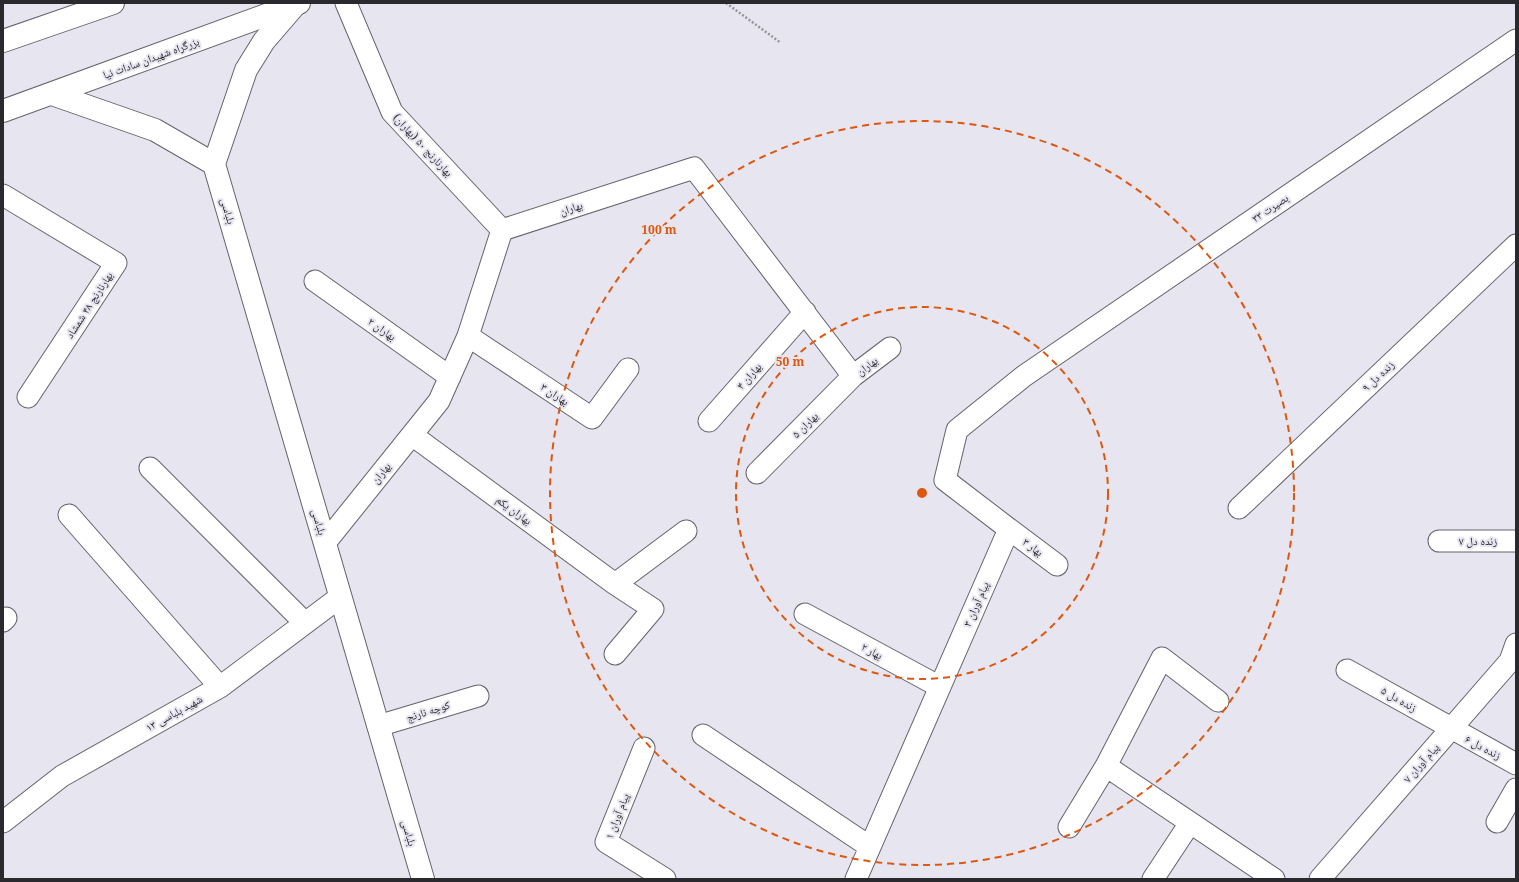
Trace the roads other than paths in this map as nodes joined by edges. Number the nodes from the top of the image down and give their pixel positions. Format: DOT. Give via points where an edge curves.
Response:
graph roads {
  1 [pos="113,3"];
  2 [pos="346,3"];
  3 [pos="297,4"];
  4 [pos="1516,40"];
  5 [pos="3,41"];
  6 [pos="52,94"];
  7 [pos="3,112"];
  8 [pos="214,164"];
  9 [pos="3,195"];
  10 [pos="502,230"];
  11 [pos="1516,245"];
  12 [pos="315,281"];
  13 [pos="805,312"];
  14 [pos="468,336"];
  15 [pos="890,348"];
  16 [pos="628,369"];
  17 [pos="853,376"];
  18 [pos="450,377"];
  19 [pos="28,398"];
  20 [pos="709,421"];
  21 [pos="412,435"];
  22 [pos="150,468"];
  23 [pos="757,473"];
  24 [pos="1239,508"];
  25 [pos="69,515"];
  26 [pos="1009,529"];
  27 [pos="686,531"];
  28 [pos="1439,541"];
  29 [pos="1516,541"];
  30 [pos="325,543"];
  31 [pos="1057,565"];
  32 [pos="615,584"];
  33 [pos="340,597"];
  34 [pos="805,614"];
  35 [pos="305,623"];
  36 [pos="1516,644"];
  37 [pos="615,654"];
  38 [pos="1347,670"];
  39 [pos="220,687"];
  40 [pos="940,687"];
  41 [pos="478,696"];
  42 [pos="1218,701"];
  43 [pos="378,726"];
  44 [pos="1451,729"];
  45 [pos="703,735"];
  46 [pos="644,748"];
  47 [pos="1516,764"];
  48 [pos="1106,766"];
  49 [pos="1516,789"];
  50 [pos="3,822"];
  51 [pos="1497,822"];
  52 [pos="1190,823"];
  53 [pos="1069,827"];
  54 [pos="870,847"];
  55 [pos="423,879"];
  56 [pos="665,879"];
  57 [pos="856,879"];
  58 [pos="1153,879"];
  59 [pos="1274,879"];
  60 [pos="1320,879"];
  1 -- 5 [label="main road"];
  2 -- 10 [label="street, بهارنارنج ۵۰ (بهاران)" via="392,112"];
  3 -- 6 [label="main road, بزرگراه شهیدان سادات نیا"];
  3 -- 8 [label="main road" via="264,41 246,70"];
  4 -- 26 [label="street, بصیرت ۳۳" via="1024,376 957,430 945,480"];
  6 -- 7 [label="main road, بزرگراه شهیدان سادات نیا"];
  6 -- 8 [label="main road" via="155,130"];
  8 -- 30 [label="main road, بلباسی"];
  9 -- 19 [label="street, بهارنارنج ۴۸ شمشاد" via="116,263"];
  10 -- 13 [label="street, بهاران" via="694,168"];
  10 -- 14 [label="street, بهاران"];
  11 -- 24 [label="street, زنده دل ۹"];
  12 -- 18 [label="street, بهاران ۲"];
  13 -- 17 [label="street, بهاران"];
  13 -- 20 [label="street, بهاران ۴"];
  14 -- 16 [label="street, بهاران ۳" via="592,418"];
  14 -- 18 [label="street, بهاران"];
  15 -- 17 [label="street, بهاران"];
  17 -- 23 [label="street, بهاران ۵"];
  18 -- 21 [label="street, بهاران" via="439,401"];
  21 -- 30 [label="street, بهاران"];
  21 -- 32 [label="street, بهاران یکم"];
  22 -- 35 [label="street"];
  25 -- 39 [label="street"];
  26 -- 31 [label="street, بهار ۳"];
  26 -- 40 [label="street, پیام آوران ۳"];
  27 -- 32 [label="street"];
  28 -- 29 [label="street, زنده دل ۷"];
  30 -- 33 [label="main road, بلباسی"];
  32 -- 37 [label="street, بهاران یکم" via="653,609"];
  33 -- 35 [label="street, شهید بلباسی ١٣"];
  33 -- 43 [label="main road, بلباسی"];
  34 -- 40 [label="street, بهار ۲"];
  35 -- 39 [label="street, شهید بلباسی ١٣"];
  36 -- 44 [label="street, پیام آوران ۷" via="1510,660"];
  38 -- 44 [label="street, زنده دل ۵"];
  39 -- 50 [label="street, شهید بلباسی ١٣" via="62,776"];
  40 -- 54 [label="street, پیام آوران ۳"];
  41 -- 43 [label="street, کوچه نارنج"];
  42 -- 48 [label="street" via="1162,658"];
  43 -- 55 [label="main road, بلباسی"];
  44 -- 47 [label="street, زنده دل ۶"];
  44 -- 60 [label="street, پیام آوران ۷"];
  45 -- 54 [label="street"];
  46 -- 56 [label="street, پیام آوران ۱" via="606,842"];
  48 -- 52 [label="street"];
  48 -- 53 [label="street"];
  49 -- 51 [label="street"];
  52 -- 58 [label="street"];
  52 -- 59 [label="street"];
  54 -- 57 [label="street, پیام آوران ۳"];
}
